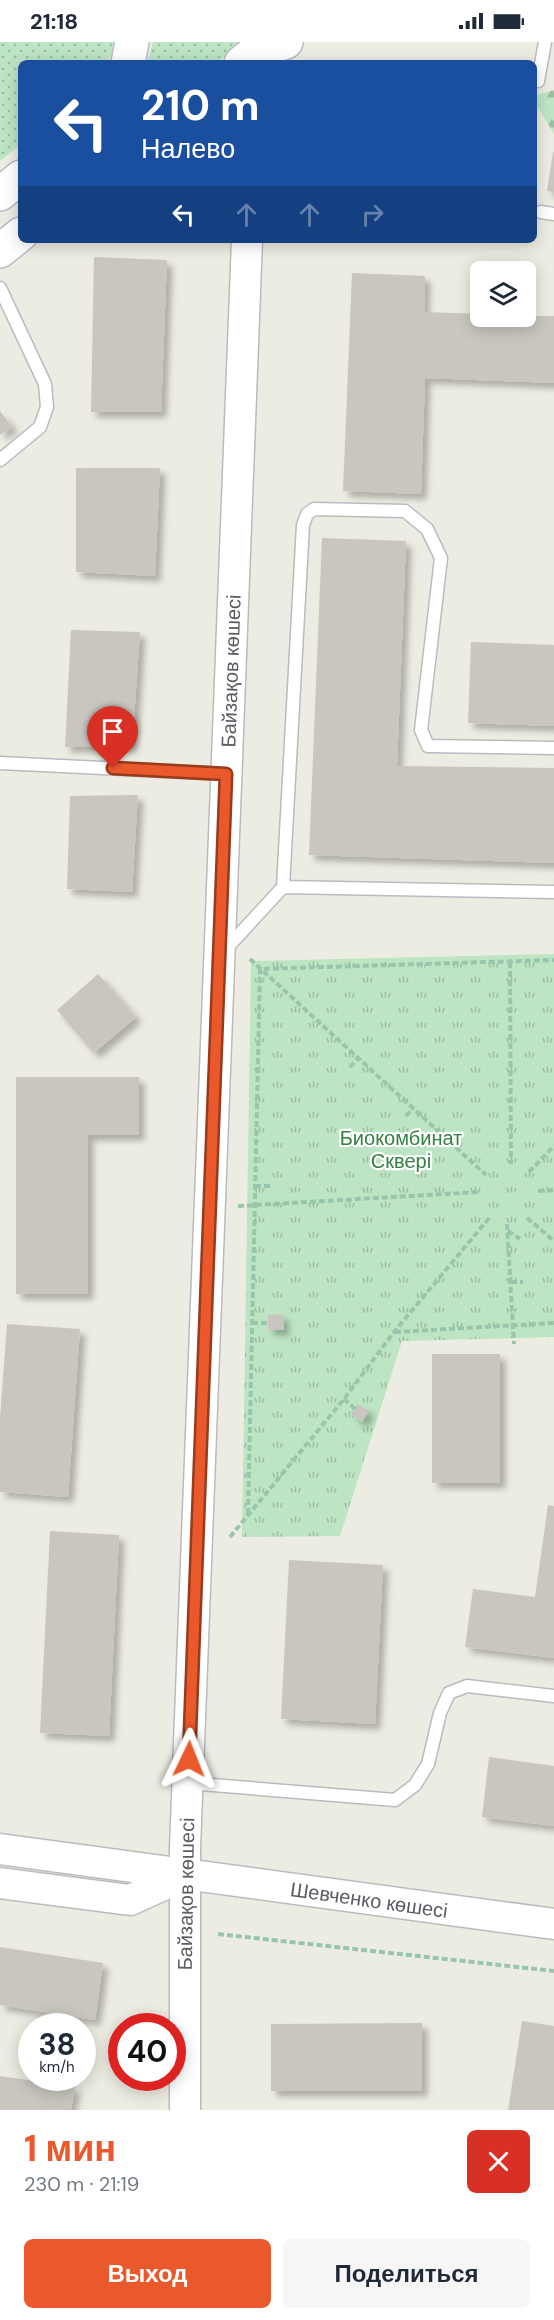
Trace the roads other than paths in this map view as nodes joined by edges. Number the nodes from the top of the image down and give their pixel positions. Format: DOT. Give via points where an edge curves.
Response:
graph roads {
  1 [pos="132,42"];
  2 [pos="286,42"];
  3 [pos="545,42"];
  4 [pos="250,59"];
  5 [pos="129,60"];
  6 [pos="537,81"];
  7 [pos="18,179"];
  8 [pos="0,194"];
  9 [pos="18,236"];
  10 [pos="247,243"];
  11 [pos="0,251"];
  12 [pos="0,288"];
  13 [pos="5,311"];
  14 [pos="0,460"];
  15 [pos="554,748"];
  16 [pos="0,763"];
  17 [pos="226,774"];
  18 [pos="283,887"];
  19 [pos="554,892"];
  20 [pos="232,954"];
  21 [pos="554,1696"];
  22 [pos="188,1783"];
  23 [pos="0,1849"];
  24 [pos="185,1875"];
  25 [pos="0,1883"];
  26 [pos="554,1924"];
  27 [pos="185,2110"];
  1 -- 5 [label="main road"];
  2 -- 4 [label="main road"];
  3 -- 6 [label="lane"];
  7 -- 8 [label="main road"];
  9 -- 11 [label="main road"];
  10 -- 17 [label="street, Байзақов көшесі"];
  12 -- 13 [label="lane"];
  13 -- 14 [label="lane" via="45,384 47,407 40,427"];
  15 -- 18 [label="lane" via="428,746 421,730 441,558 427,529 405,511 314,509 303,525"];
  16 -- 17 [label="lane"];
  17 -- 20 [label="street, Байзақов көшесі"];
  18 -- 19 [label="lane"];
  18 -- 20 [label="lane"];
  20 -- 22 [label="street, Байзақов көшесі"];
  21 -- 22 [label="lane" via="467,1686 449,1693 428,1764 416,1785 395,1800"];
  22 -- 24 [label="street, Байзақов көшесі"];
  23 -- 24 [label="street, Шевченко көшесі"];
  24 -- 25 [label="street" via="130,1900"];
  24 -- 26 [label="street, Шевченко көшесі"];
  24 -- 27 [label="street, Байзақов көшесі"];
}
